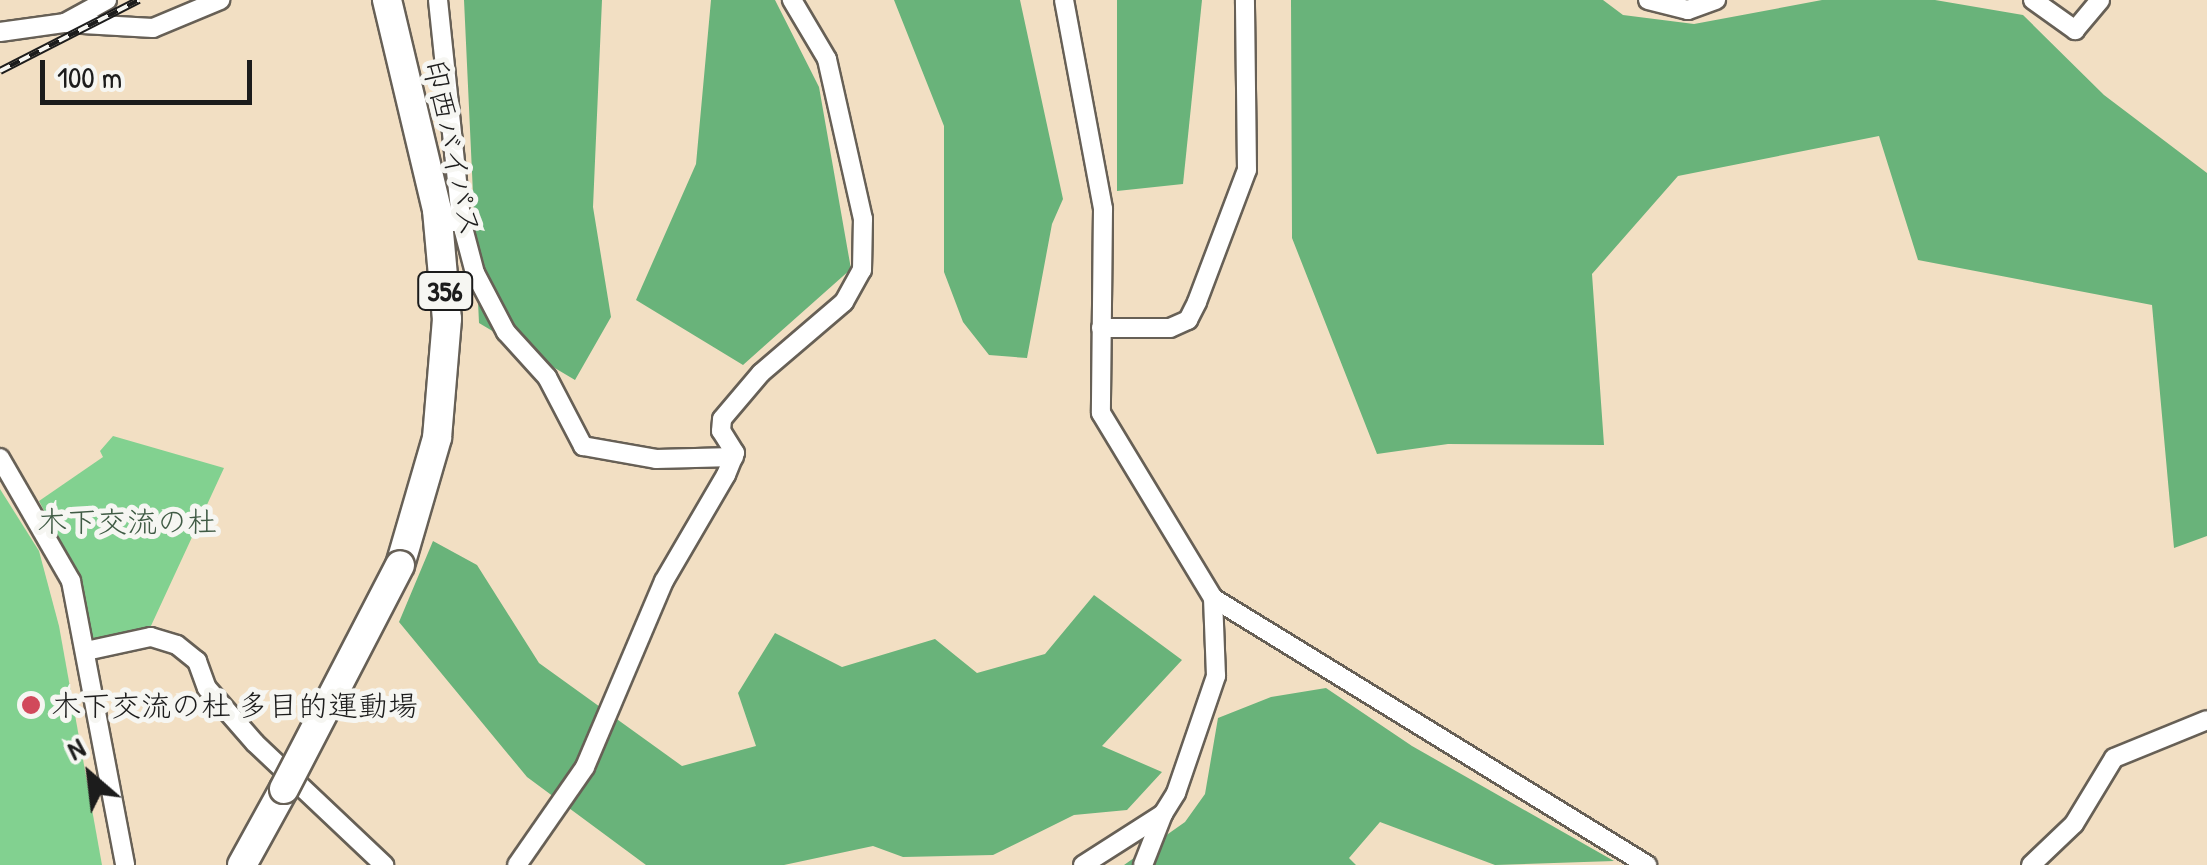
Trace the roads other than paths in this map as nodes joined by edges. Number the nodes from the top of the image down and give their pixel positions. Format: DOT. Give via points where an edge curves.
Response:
graph roads {
  1 [pos="107,0"];
  2 [pos="220,0"];
  3 [pos="438,0"];
  4 [pos="792,0"];
  5 [pos="1064,0"];
  6 [pos="1245,0"];
  7 [pos="1648,0"];
  8 [pos="1716,0"];
  9 [pos="2033,0"];
  10 [pos="2100,0"];
  11 [pos="389,8"];
  12 [pos="65,23"];
  13 [pos="0,32"];
  14 [pos="450,223"];
  15 [pos="1101,328"];
  16 [pos="734,457"];
  17 [pos="0,458"];
  18 [pos="1213,598"];
  19 [pos="86,651"];
  20 [pos="2207,720"];
  21 [pos="1162,814"];
  22 [pos="125,865"];
  23 [pos="242,865"];
  24 [pos="384,865"];
  25 [pos="518,865"];
  26 [pos="1083,865"];
  27 [pos="1143,865"];
  28 [pos="1647,865"];
  29 [pos="2031,865"];
  1 -- 12 [label="street"];
  2 -- 12 [label="street" via="153,28"];
  3 -- 14 [label="street"];
  4 -- 16 [label="street" via="827,59 866,246 844,302 761,374 722,418 720,431"];
  5 -- 15 [label="street" via="1103,209"];
  6 -- 15 [label="street" via="1247,170 1197,302 1188,320 1170,328"];
  7 -- 8 [label="street" via="1688,10"];
  9 -- 10 [label="street" via="2075,30"];
  11 -- 14 [label="highway, 印西バイパス / 356"];
  12 -- 13 [label="street"];
  14 -- 16 [label="street" via="506,332 547,377 583,446 656,458"];
  14 -- 23 [label="highway, 印西バイパス / 356, bridge" via="442,398 426,487 400,566"];
  15 -- 18 [label="street" via="1101,413"];
  16 -- 25 [label="street" via="664,581 585,767"];
  17 -- 19 [label="street" via="63,560"];
  18 -- 21 [label="street" via="1216,676 1189,764"];
  18 -- 28 [label="street"];
  19 -- 22 [label="street"];
  19 -- 24 [label="street" via="152,637 177,646 197,661 207,688 255,743"];
  20 -- 29 [label="street" via="2114,758 2074,824"];
  21 -- 26 [label="street"];
  21 -- 27 [label="street"];
}
